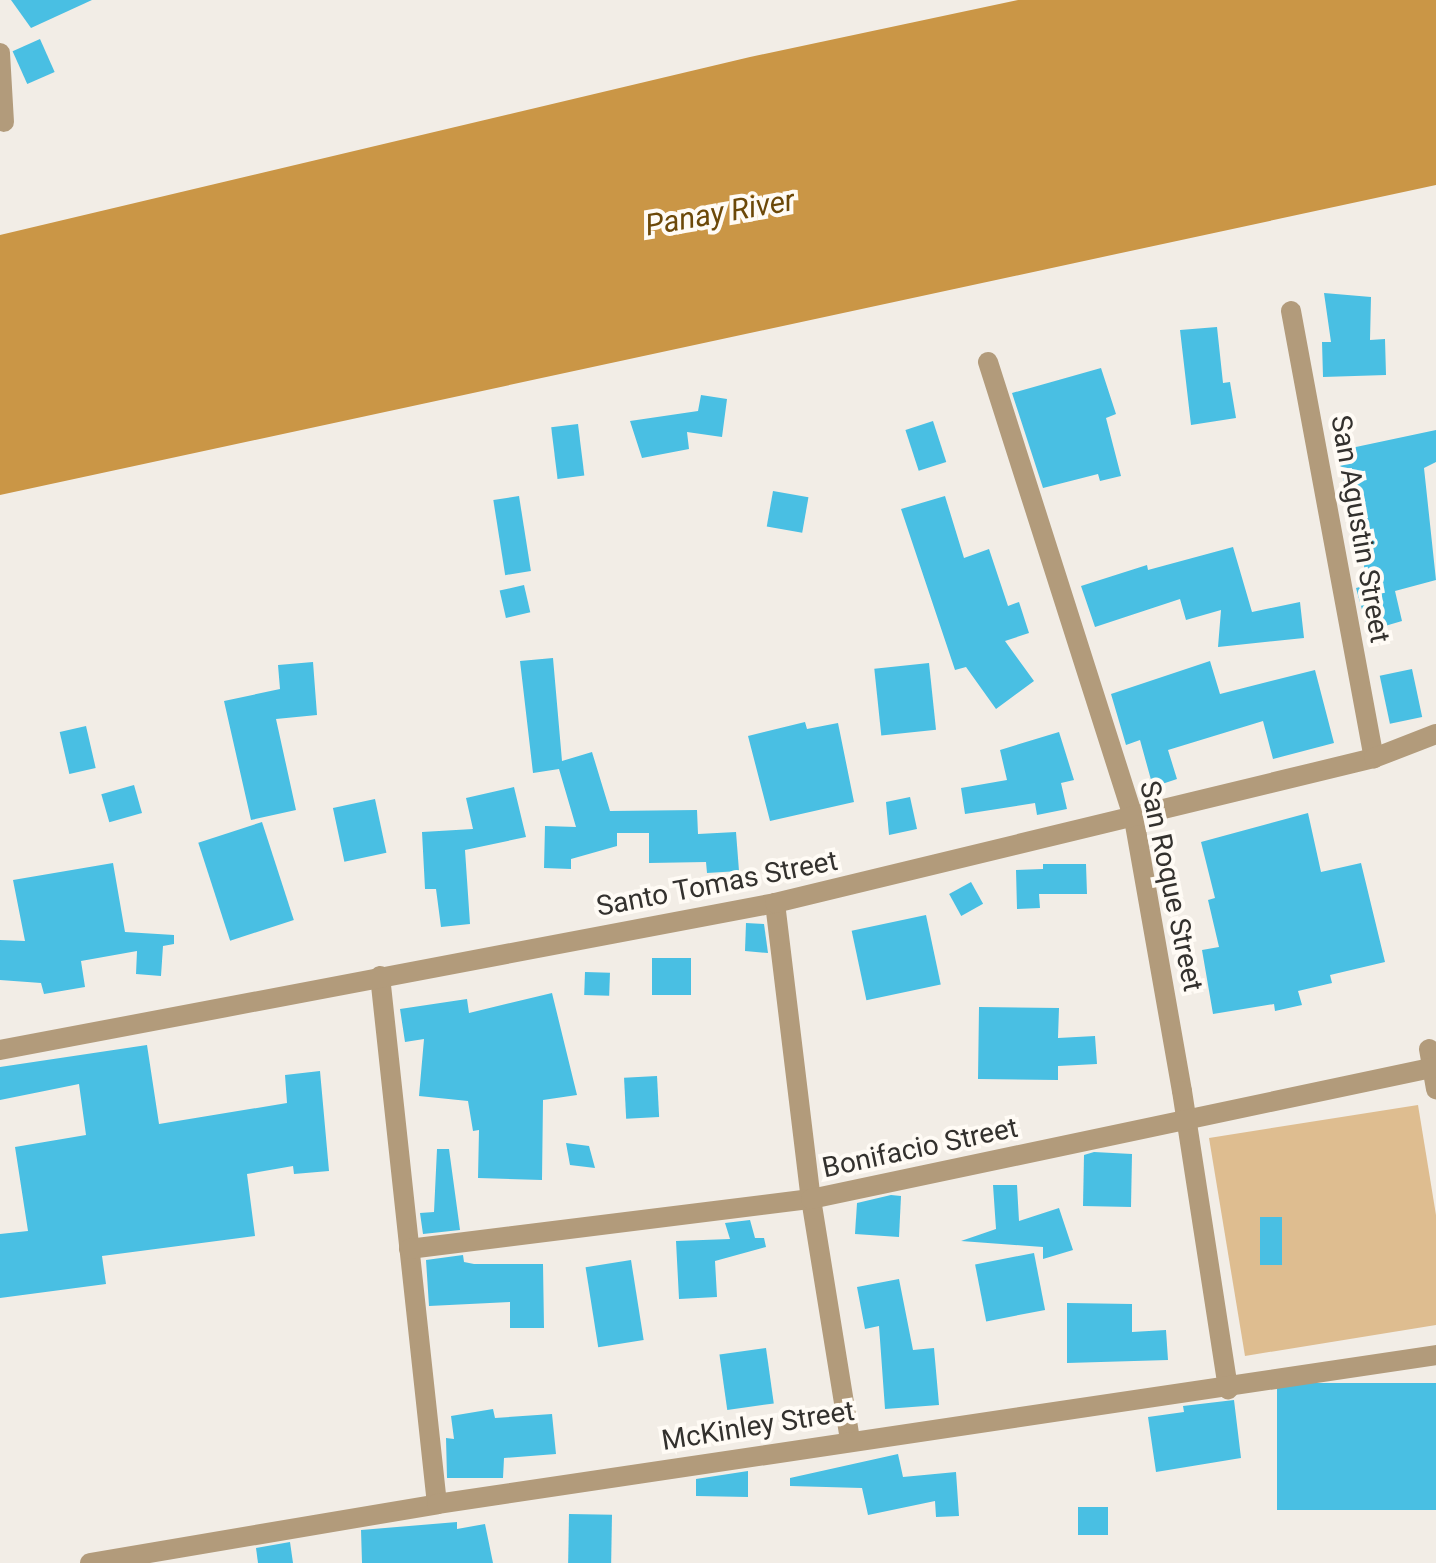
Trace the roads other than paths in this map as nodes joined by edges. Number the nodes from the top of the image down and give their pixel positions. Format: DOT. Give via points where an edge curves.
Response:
graph roads {
  1 [pos="0,53"];
  2 [pos="4,122"];
  3 [pos="1291,311"];
  4 [pos="988,362"];
  5 [pos="1436,734"];
  6 [pos="1374,758"];
  7 [pos="1134,819"];
  8 [pos="775,903"];
  9 [pos="380,976"];
  10 [pos="0,1050"];
  11 [pos="1433,1061"];
  12 [pos="1436,1089"];
  13 [pos="1186,1121"];
  14 [pos="811,1199"];
  15 [pos="409,1249"];
  16 [pos="1436,1355"];
  17 [pos="1228,1389"];
  18 [pos="850,1440"];
  19 [pos="437,1504"];
  20 [pos="90,1563"];
  1 -- 2 [label="street"];
  3 -- 6 [label="street, San Agustin Street"];
  4 -- 7 [label="street, San Roque Street"];
  5 -- 6 [label="street, Santo Tomas Street"];
  6 -- 7 [label="street, Santo Tomas Street"];
  7 -- 8 [label="street, Santo Tomas Street"];
  7 -- 13 [label="street, San Roque Street"];
  8 -- 9 [label="street, Santo Tomas Street"];
  8 -- 14 [label="street"];
  9 -- 10 [label="street, Santo Tomas Street"];
  9 -- 15 [label="street"];
  11 -- 12 [label="street"];
  11 -- 13 [label="street, Bonifacio Street"];
  13 -- 14 [label="street, Bonifacio Street"];
  13 -- 17 [label="street, San Roque Street"];
  14 -- 15 [label="street, Bonifacio Street"];
  14 -- 18 [label="street"];
  15 -- 19 [label="street"];
  16 -- 17 [label="street, McKinley Street"];
  17 -- 18 [label="street, McKinley Street"];
  18 -- 19 [label="street, McKinley Street"];
  19 -- 20 [label="street, McKinley Street"];
}
